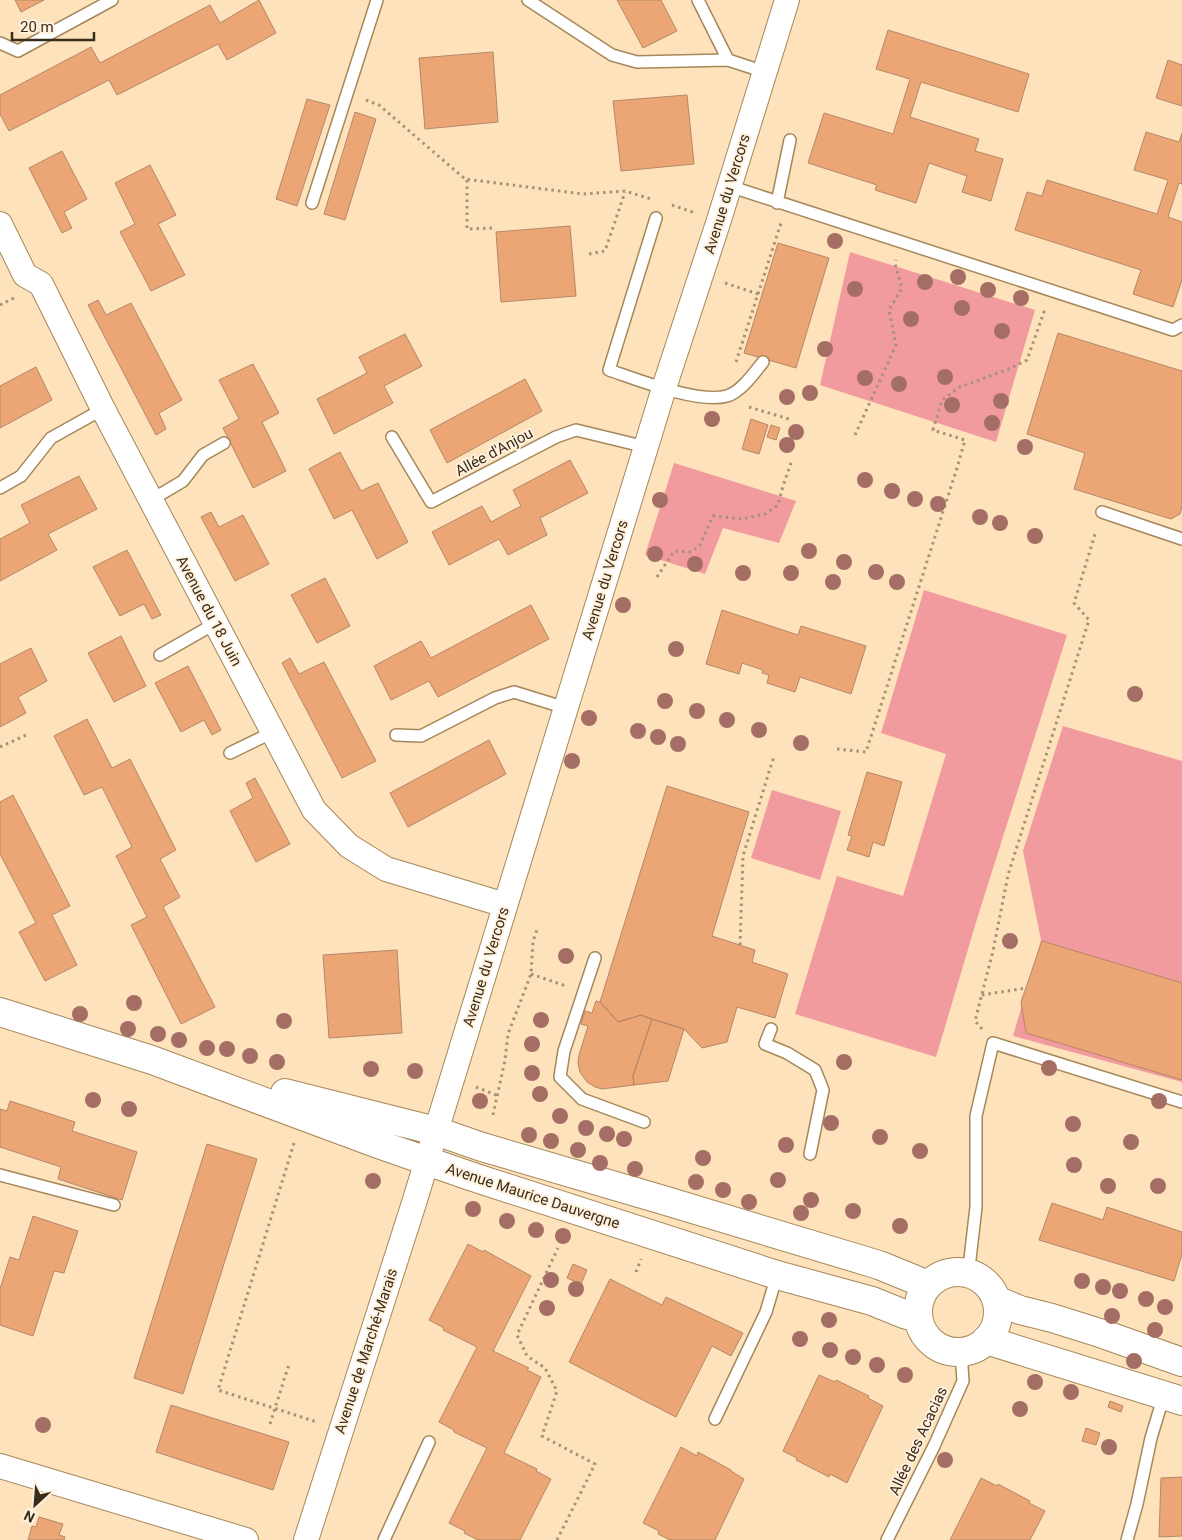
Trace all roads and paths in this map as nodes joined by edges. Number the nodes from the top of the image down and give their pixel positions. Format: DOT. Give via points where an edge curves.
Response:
graph roads {
  1 [pos="112,0"];
  2 [pos="377,0"];
  3 [pos="528,0"];
  4 [pos="698,0"];
  5 [pos="787,0"];
  6 [pos="0,43"];
  7 [pos="728,60"];
  8 [pos="765,72"];
  9 [pos="347,94"];
  10 [pos="790,140"];
  11 [pos="467,180"];
  12 [pos="729,186"];
  13 [pos="625,191"];
  14 [pos="652,199"];
  15 [pos="312,203"];
  16 [pos="782,204"];
  17 [pos="656,218"];
  18 [pos="0,224"];
  19 [pos="494,228"];
  20 [pos="898,242"];
  21 [pos="589,254"];
  22 [pos="724,282"];
  23 [pos="1050,291"];
  24 [pos="758,294"];
  25 [pos="1182,325"];
  26 [pos="763,362"];
  27 [pos="734,370"];
  28 [pos="664,388"];
  29 [pos="103,409"];
  30 [pos="855,435"];
  31 [pos="392,436"];
  32 [pos="224,443"];
  33 [pos="646,447"];
  34 [pos="792,460"];
  35 [pos="0,488"];
  36 [pos="151,500"];
  37 [pos="1107,514"];
  38 [pos="1182,539"];
  39 [pos="657,577"];
  40 [pos="216,623"];
  41 [pos="160,655"];
  42 [pos="566,708"];
  43 [pos="273,732"];
  44 [pos="26,735"];
  45 [pos="396,735"];
  46 [pos="0,747"];
  47 [pos="837,749"];
  48 [pos="230,753"];
  49 [pos="774,756"];
  50 [pos="505,906"];
  51 [pos="538,928"];
  52 [pos="740,945"];
  53 [pos="595,958"];
  54 [pos="532,974"];
  55 [pos="1026,988"];
  56 [pos="583,992"];
  57 [pos="982,995"];
  58 [pos="0,1012"];
  59 [pos="771,1029"];
  60 [pos="993,1043"];
  61 [pos="152,1060"];
  62 [pos="1182,1102"];
  63 [pos="493,1115"];
  64 [pos="644,1122"];
  65 [pos="436,1131"];
  66 [pos="294,1143"];
  67 [pos="810,1154"];
  68 [pos="427,1161"];
  69 [pos="0,1175"];
  70 [pos="114,1205"];
  71 [pos="558,1248"];
  72 [pos="965,1273"];
  73 [pos="777,1275"];
  74 [pos="928,1285"];
  75 [pos="996,1300"];
  76 [pos="918,1318"];
  77 [pos="986,1340"];
  78 [pos="961,1352"];
  79 [pos="1182,1362"];
  80 [pos="289,1364"];
  81 [pos="1173,1398"];
  82 [pos="275,1408"];
  83 [pos="715,1419"];
  84 [pos="270,1424"];
  85 [pos="341,1429"];
  86 [pos="429,1442"];
  87 [pos="0,1466"];
  88 [pos="246,1540"];
  89 [pos="306,1540"];
  90 [pos="384,1540"];
  91 [pos="557,1540"];
  92 [pos="887,1540"];
  93 [pos="1128,1540"];
  1 -- 6 [label="lane" via="18,51"];
  2 -- 9 [label="lane"];
  3 -- 7 [label="lane" via="612,55 637,62"];
  4 -- 7 [label="lane"];
  5 -- 8 [label="street, Avenue du Vercors"];
  7 -- 8 [label="lane"];
  8 -- 12 [label="street, Avenue du Vercors"];
  9 -- 11 [label="path" via="379,105"];
  9 -- 15 [label="lane"];
  10 -- 16 [label="lane"];
  11 -- 13 [label="path" via="583,194"];
  11 -- 19 [label="path" via="467,229"];
  12 -- 16 [label="lane"];
  12 -- 28 [label="street, Avenue du Vercors"];
  13 -- 14 [label="path"];
  13 -- 21 [label="path" via="605,251"];
  16 -- 20 [label="lane"];
  16 -- 24 [label="path"];
  17 -- 28 [label="lane" via="609,370"];
  18 -- 29 [label="street, Avenue du 18 Juin" via="25,275 41,284"];
  20 -- 23 [label="lane"];
  20 -- 30 [label="path" via="895,264 902,288 889,310 896,345"];
  22 -- 24 [label="path"];
  23 -- 25 [label="lane" via="1173,330"];
  23 -- 47 [label="path" via="1027,360 960,387 942,400 933,430 965,440 957,468 866,752"];
  24 -- 27 [label="path"];
  26 -- 28 [label="lane" via="744,385 729,396 706,398"];
  28 -- 33 [label="street, Avenue du Vercors"];
  29 -- 35 [label="lane" via="51,438 21,476"];
  29 -- 36 [label="street, Avenue du 18 Juin"];
  31 -- 33 [label="lane, Allée d'Anjou" via="431,502 556,437 576,430"];
  32 -- 36 [label="lane" via="203,455 183,481"];
  33 -- 42 [label="street, Avenue du Vercors"];
  34 -- 39 [label="path" via="778,505 765,514 741,520 713,516 700,545 691,552 674,550"];
  36 -- 40 [label="street, Avenue du 18 Juin"];
  37 -- 38 [label="lane"];
  37 -- 57 [label="path" via="1098,525 1074,604 1089,620 1008,875"];
  40 -- 41 [label="lane"];
  40 -- 43 [label="street, Avenue du 18 Juin"];
  42 -- 45 [label="lane" via="514,692 495,698 421,736"];
  42 -- 50 [label="street, Avenue du Vercors"];
  43 -- 48 [label="lane"];
  43 -- 50 [label="street, Avenue du 18 Juin" via="314,810 349,846 386,869"];
  44 -- 46 [label="path"];
  49 -- 52 [label="path" via="743,856"];
  50 -- 65 [label="street, Avenue du Vercors"];
  51 -- 54 [label="path" via="533,941"];
  53 -- 56 [label="lane"];
  54 -- 56 [label="path"];
  54 -- 63 [label="path" via="508,1034"];
  55 -- 57 [label="path"];
  56 -- 64 [label="lane" via="564,1051 560,1077 582,1099"];
  57 -- 60 [label="path" via="975,1021"];
  58 -- 61 [label="street, Avenue Maurice Dauvergne"];
  59 -- 67 [label="lane" via="765,1044 815,1070 823,1090"];
  60 -- 62 [label="lane"];
  60 -- 72 [label="lane" via="976,1116 976,1206 970,1259"];
  61 -- 65 [label="street, Avenue Maurice Dauvergne"];
  61 -- 68 [label="street, Avenue Maurice Dauvergne"];
  65 -- 68 [label="street, Avenue du Vercors"];
  65 -- 74 [label="street, Avenue Maurice Dauvergne" via="879,1266"];
  66 -- 82 [label="path" via="218,1390"];
  68 -- 73 [label="street, Avenue Maurice Dauvergne"];
  68 -- 85 [label="street, Avenue de Marché-Marais"];
  69 -- 70 [label="lane"];
  71 -- 91 [label="path" via="517,1335 527,1356 545,1368 557,1391 542,1436 595,1464"];
  72 -- 74 [label="street" via="939,1277"];
  72 -- 75 [label="street" via="978,1278"];
  73 -- 76 [label="street, Avenue Maurice Dauvergne" via="872,1301"];
  73 -- 83 [label="lane" via="766,1312"];
  74 -- 76 [label="street" via="918,1306"];
  75 -- 77 [label="street" via="998,1314"];
  75 -- 79 [label="street"];
  76 -- 78 [label="street" via="932,1343 944,1350"];
  77 -- 78 [label="street"];
  77 -- 81 [label="street"];
  78 -- 92 [label="lane, Allée des Acacias" via="963,1381"];
  80 -- 82 [label="path"];
  81 -- 93 [label="lane" via="1151,1438"];
  82 -- 84 [label="path"];
  82 -- 85 [label="path"];
  85 -- 89 [label="street, Avenue de Marché-Marais"];
  86 -- 90 [label="lane"];
  87 -- 88 [label="street"];
}
